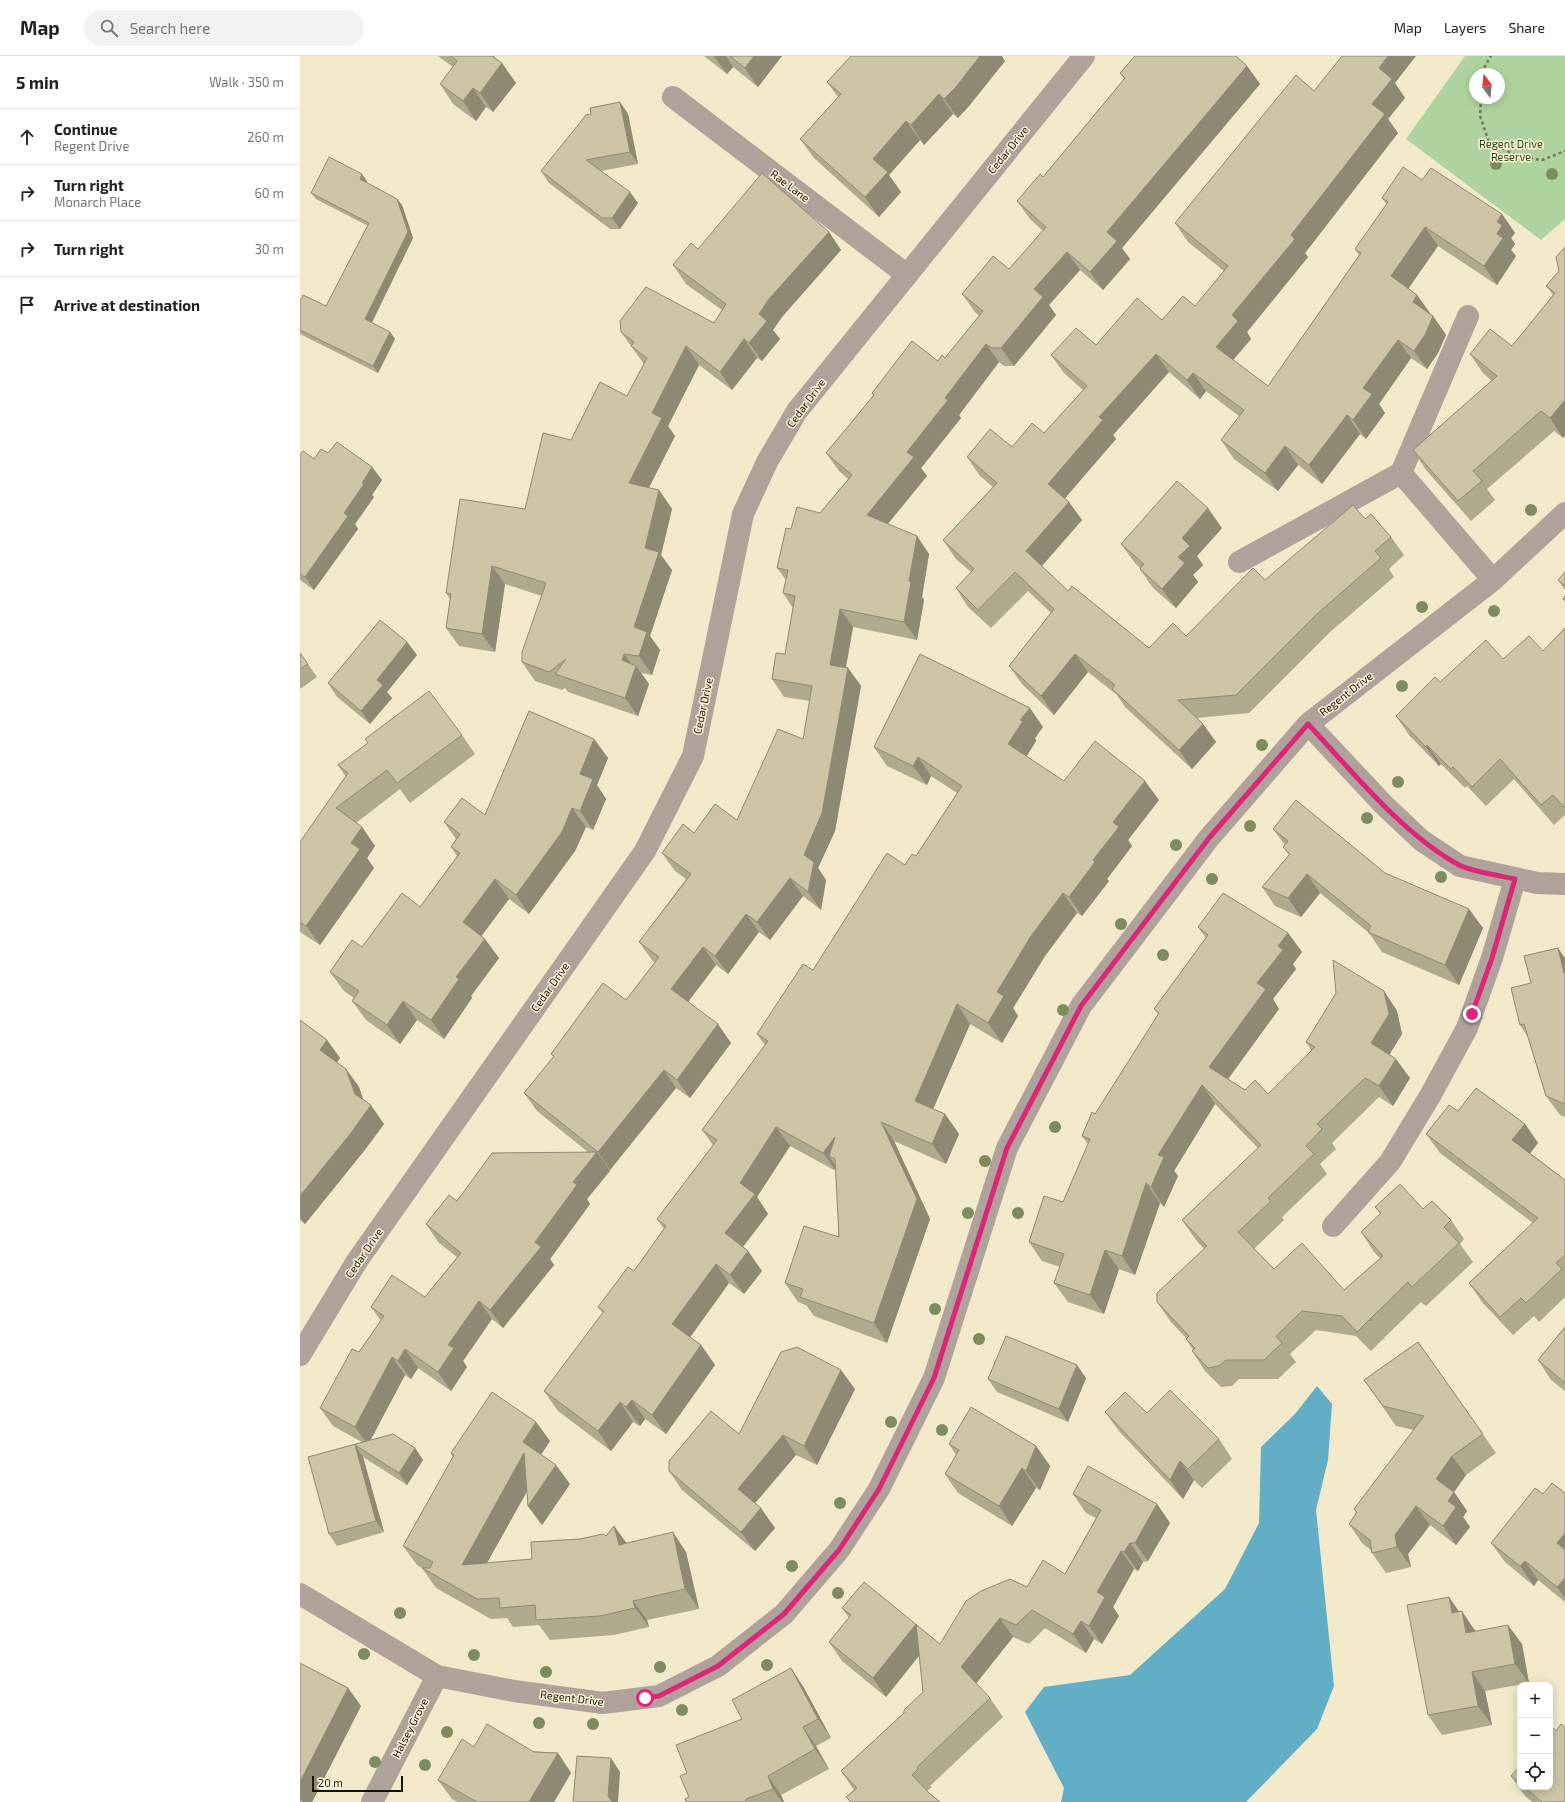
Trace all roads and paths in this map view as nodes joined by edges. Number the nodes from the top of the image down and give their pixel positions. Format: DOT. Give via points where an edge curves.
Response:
graph roads {
  1 [pos="1084,56"];
  2 [pos="1492,56"];
  3 [pos="1485,68"];
  4 [pos="673,97"];
  5 [pos="1481,104"];
  6 [pos="1565,151"];
  7 [pos="907,275"];
  8 [pos="1468,316"];
  9 [pos="1401,473"];
  10 [pos="1565,513"];
  11 [pos="1239,562"];
  12 [pos="1493,580"];
  13 [pos="1308,724"];
  14 [pos="1515,879"];
  15 [pos="1565,884"];
  16 [pos="1332,1226"];
  17 [pos="300,1355"];
  18 [pos="300,1594"];
  19 [pos="437,1676"];
  20 [pos="372,1802"];
  1 -- 7 [label="street, Cedar Drive"];
  2 -- 3 [label="path"];
  4 -- 7 [label="street, Rae Lane"];
  5 -- 6 [label="path" via="1480,116 1489,142 1519,158 1542,160"];
  7 -- 17 [label="street, Cedar Drive" via="797,411 767,462 743,514 692,756 645,851 357,1261"];
  8 -- 9 [label="street"];
  9 -- 11 [label="street"];
  9 -- 12 [label="street"];
  10 -- 12 [label="street, Regent Drive"];
  12 -- 13 [label="street, Regent Drive"];
  13 -- 14 [label="street" via="1384,805 1422,840 1460,866"];
  13 -- 19 [label="street, Regent Drive" via="1209,838 1081,1006 1007,1148 934,1378 879,1489 839,1550 784,1614 718,1666 659,1696 603,1703 514,1691"];
  14 -- 15 [label="street"];
  14 -- 16 [label="street" via="1492,958 1467,1028 1390,1162"];
  18 -- 19 [label="street, Regent Drive"];
  19 -- 20 [label="street, Halsey Grove"];
}
